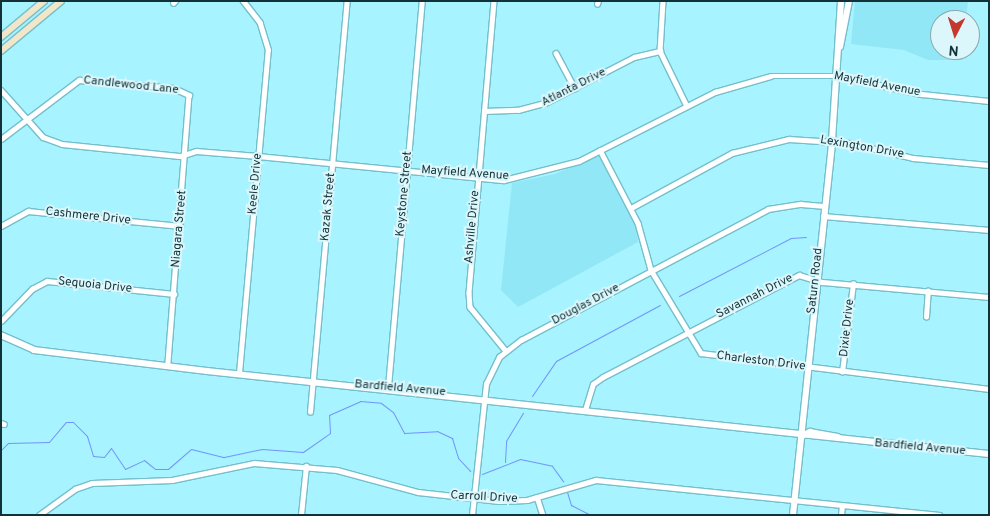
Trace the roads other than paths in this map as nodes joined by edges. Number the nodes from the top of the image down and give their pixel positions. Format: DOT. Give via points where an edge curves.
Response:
graph roads {
  1 [pos="44,1"];
  2 [pos="61,1"];
  3 [pos="243,1"];
  4 [pos="347,1"];
  5 [pos="422,1"];
  6 [pos="494,1"];
  7 [pos="663,1"];
  8 [pos="841,1"];
  9 [pos="849,1"];
  10 [pos="1,37"];
  11 [pos="840,47"];
  12 [pos="1,51"];
  13 [pos="660,51"];
  14 [pos="556,53"];
  15 [pos="837,76"];
  16 [pos="575,88"];
  17 [pos="1,90"];
  18 [pos="189,95"];
  19 [pos="989,101"];
  20 [pos="687,106"];
  21 [pos="484,111"];
  22 [pos="27,118"];
  23 [pos="1,139"];
  24 [pos="832,141"];
  25 [pos="600,150"];
  26 [pos="187,155"];
  27 [pos="258,156"];
  28 [pos="332,163"];
  29 [pos="989,165"];
  30 [pos="407,170"];
  31 [pos="478,177"];
  32 [pos="825,206"];
  33 [pos="630,208"];
  34 [pos="824,216"];
  35 [pos="1,226"];
  36 [pos="180,226"];
  37 [pos="989,230"];
  38 [pos="651,270"];
  39 [pos="816,280"];
  40 [pos="853,284"];
  41 [pos="928,291"];
  42 [pos="174,294"];
  43 [pos="989,297"];
  44 [pos="926,317"];
  45 [pos="1,321"];
  46 [pos="685,333"];
  47 [pos="1,335"];
  48 [pos="506,351"];
  49 [pos="168,364"];
  50 [pos="806,368"];
  51 [pos="842,372"];
  52 [pos="239,373"];
  53 [pos="313,381"];
  54 [pos="388,387"];
  55 [pos="989,389"];
  56 [pos="483,400"];
  57 [pos="584,410"];
  58 [pos="310,412"];
  59 [pos="802,436"];
  60 [pos="989,454"];
  61 [pos="306,466"];
  62 [pos="537,497"];
  63 [pos="474,499"];
  64 [pos="795,500"];
  65 [pos="842,506"];
  66 [pos="910,513"];
  67 [pos="40,515"];
  68 [pos="301,515"];
  69 [pos="472,515"];
  70 [pos="543,515"];
  71 [pos="794,515"];
  72 [pos="841,515"];
  73 [pos="939,515"];
  1 -- 10 [label="main road"];
  2 -- 12 [label="main road"];
  3 -- 27 [label="street, Keele Drive" via="260,23 268,50"];
  4 -- 28 [label="street, Kazak Street"];
  5 -- 30 [label="street, Keystone Street"];
  6 -- 21 [label="street, Ashville Drive"];
  7 -- 13 [label="street"];
  8 -- 11 [label="street, Saturn Road"];
  9 -- 11 [label="street, Saturn Road"];
  11 -- 15 [label="street, Saturn Road"];
  13 -- 16 [label="street, Atlanta Drive" via="634,57"];
  13 -- 20 [label="street"];
  14 -- 16 [label="street"];
  15 -- 19 [label="street, Mayfield Avenue" via="922,94"];
  15 -- 20 [label="street, Mayfield Avenue" via="787,74 752,80"];
  15 -- 24 [label="street, Saturn Road"];
  16 -- 21 [label="street, Atlanta Drive" via="528,108"];
  17 -- 22 [label="street, Mayfield Avenue"];
  18 -- 22 [label="street, Candlewood Lane" via="174,88 79,80"];
  18 -- 26 [label="street, Niagara Street"];
  20 -- 25 [label="street, Mayfield Avenue"];
  21 -- 31 [label="street, Ashville Drive"];
  22 -- 23 [label="street, Candlewood Lane"];
  22 -- 26 [label="street, Mayfield Avenue" via="43,137 62,144"];
  24 -- 29 [label="street, Lexington Drive" via="913,158"];
  24 -- 32 [label="street, Saturn Road"];
  24 -- 33 [label="street, Lexington Drive" via="788,139 750,147"];
  25 -- 31 [label="street, Mayfield Avenue" via="526,177"];
  25 -- 33 [label="street, Charleston Drive"];
  26 -- 27 [label="street, Mayfield Avenue" via="196,151"];
  26 -- 36 [label="street, Niagara Street"];
  27 -- 28 [label="street, Mayfield Avenue"];
  27 -- 52 [label="street, Keele Drive"];
  28 -- 30 [label="street, Mayfield Avenue"];
  28 -- 53 [label="street, Kazak Street"];
  30 -- 31 [label="street, Mayfield Avenue"];
  30 -- 54 [label="street, Keystone Street"];
  31 -- 48 [label="street, Ashville Drive" via="470,307"];
  32 -- 34 [label="street, Saturn Road"];
  32 -- 38 [label="street, Douglas Drive" via="801,204 768,209"];
  33 -- 38 [label="street, Charleston Drive"];
  34 -- 37 [label="street"];
  34 -- 39 [label="street, Saturn Road"];
  35 -- 36 [label="street, Cashmere Drive" via="28,211"];
  36 -- 42 [label="street, Niagara Street"];
  38 -- 46 [label="street, Charleston Drive"];
  38 -- 48 [label="street, Douglas Drive"];
  39 -- 40 [label="street, Savannah Drive"];
  39 -- 46 [label="street, Savannah Drive" via="791,277"];
  39 -- 50 [label="street, Saturn Road"];
  40 -- 41 [label="street, Savannah Drive"];
  40 -- 51 [label="street, Dixie Drive"];
  41 -- 43 [label="street, Savannah Drive"];
  41 -- 44 [label="street"];
  42 -- 45 [label="street, Sequoia Drive" via="47,282 32,289"];
  42 -- 49 [label="street, Niagara Street"];
  46 -- 50 [label="street, Charleston Drive" via="707,356"];
  46 -- 57 [label="street, Savannah Drive" via="593,384"];
  47 -- 49 [label="street, Bardfield Avenue" via="34,350"];
  48 -- 56 [label="street, Douglas Drive" via="493,364"];
  49 -- 52 [label="street, Bardfield Avenue"];
  50 -- 51 [label="street, Charleston Drive"];
  50 -- 59 [label="street, Saturn Road"];
  51 -- 55 [label="street, Charleston Drive"];
  52 -- 53 [label="street, Bardfield Avenue"];
  53 -- 54 [label="street, Bardfield Avenue"];
  53 -- 58 [label="street, Kazak Street"];
  54 -- 56 [label="street, Bardfield Avenue"];
  56 -- 57 [label="street, Bardfield Avenue"];
  56 -- 63 [label="street, Douglas Drive"];
  57 -- 59 [label="street, Bardfield Avenue"];
  59 -- 60 [label="street, Bardfield Avenue"];
  59 -- 64 [label="street, Saturn Road"];
  61 -- 63 [label="street, Carroll Drive" via="359,475 418,492"];
  61 -- 67 [label="street, Carroll Drive" via="254,463 172,480 92,483 74,490"];
  61 -- 68 [label="street"];
  62 -- 63 [label="street, Carroll Drive" via="517,502"];
  62 -- 64 [label="street, Carroll Drive" via="596,480"];
  62 -- 70 [label="street"];
  63 -- 69 [label="street, Douglas Drive"];
  64 -- 65 [label="street, Carroll Drive"];
  64 -- 71 [label="street, Saturn Road"];
  65 -- 66 [label="street, Carroll Drive"];
  65 -- 72 [label="street"];
  66 -- 73 [label="street, Carroll Drive"];
}
